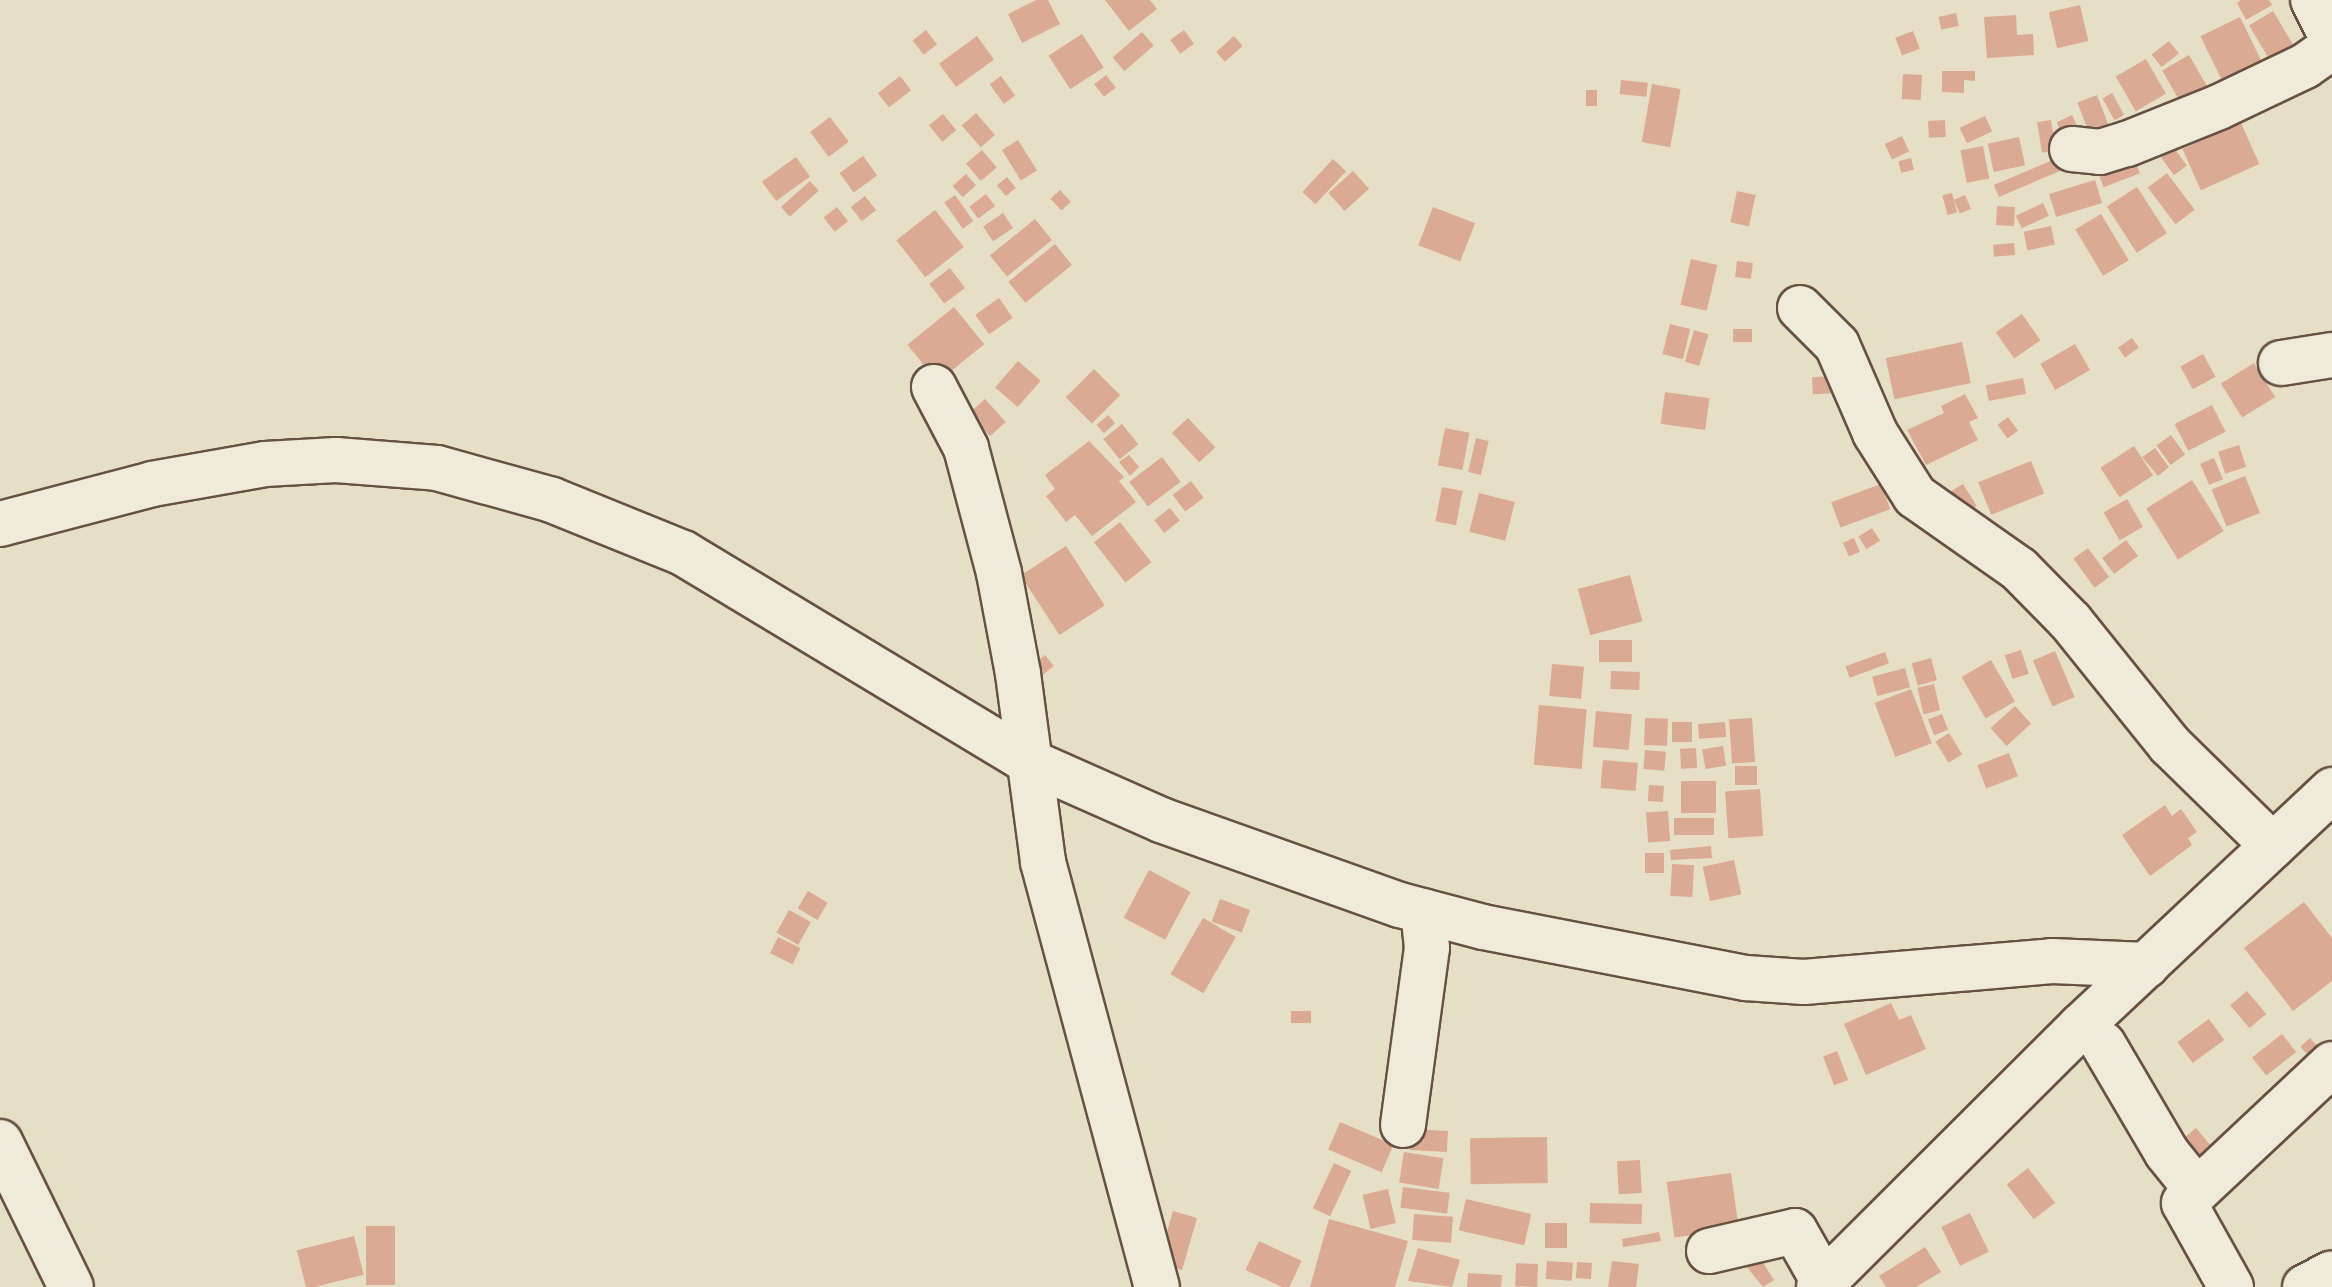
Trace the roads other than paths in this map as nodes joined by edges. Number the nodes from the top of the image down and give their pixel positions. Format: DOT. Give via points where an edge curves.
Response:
graph roads {
  1 [pos="2313,0"];
  2 [pos="2332,37"];
  3 [pos="2332,47"];
  4 [pos="2072,149"];
  5 [pos="1800,308"];
  6 [pos="2332,355"];
  7 [pos="2281,363"];
  8 [pos="934,387"];
  9 [pos="0,524"];
  10 [pos="1028,761"];
  11 [pos="2332,790"];
  12 [pos="2273,846"];
  13 [pos="1423,911"];
  14 [pos="2147,965"];
  15 [pos="2103,1044"];
  16 [pos="2332,1064"];
  17 [pos="1403,1125"];
  18 [pos="0,1142"];
  19 [pos="2197,1190"];
  20 [pos="1709,1251"];
  21 [pos="2332,1273"];
  22 [pos="1822,1284"];
  23 [pos="71,1287"];
  24 [pos="1157,1287"];
  25 [pos="2231,1287"];
  26 [pos="2305,1287"];
  1 -- 2 [label="street"];
  3 -- 4 [label="street" via="2305,66 2219,107 2127,144 2100,152"];
  5 -- 12 [label="street" via="1837,345 1875,433 1915,496 2019,569 2071,622 2170,745"];
  6 -- 7 [label="street"];
  8 -- 10 [label="street" via="966,448 999,573"];
  9 -- 10 [label="street" via="152,484 265,464 336,460 437,468 552,500 683,553"];
  10 -- 13 [label="street" via="1161,820"];
  10 -- 24 [label="street" via="1043,862"];
  11 -- 12 [label="street"];
  12 -- 14 [label="street"];
  13 -- 14 [label="street" via="1746,978 1804,982 2052,961"];
  13 -- 17 [label="street" via="1427,948"];
  14 -- 22 [label="street"];
  15 -- 19 [label="street" via="2167,1153"];
  16 -- 19 [label="street"];
  18 -- 23 [label="street"];
  19 -- 25 [label="street" via="2184,1203"];
  20 -- 22 [label="street" via="1795,1231"];
  21 -- 26 [label="street"];
}
